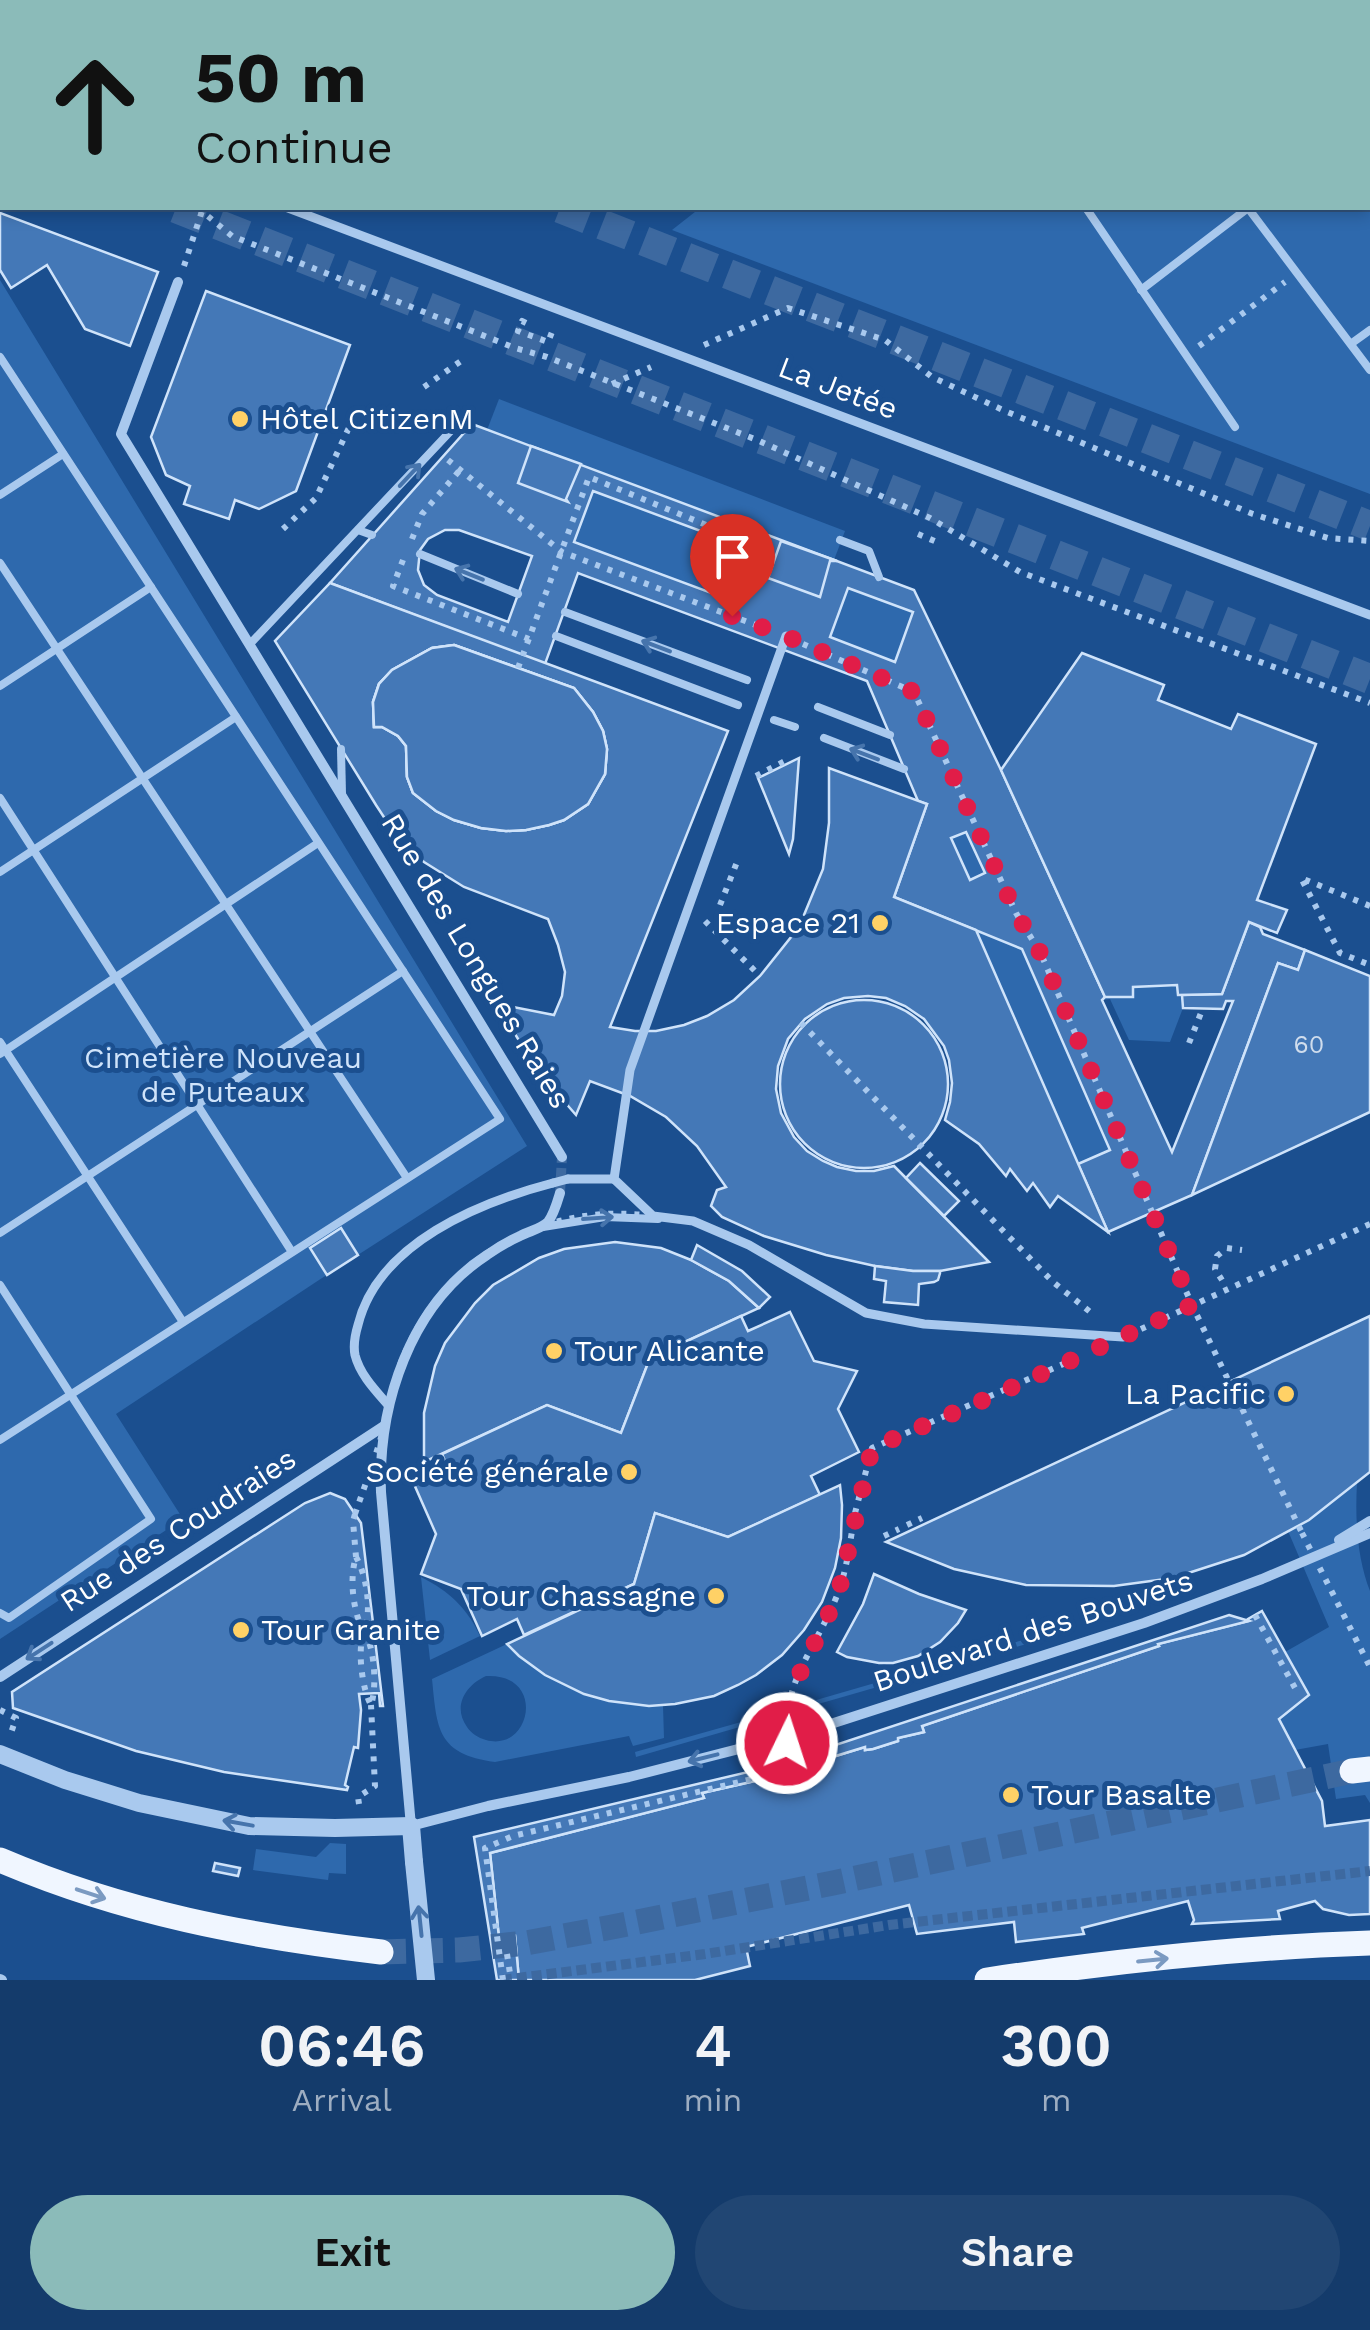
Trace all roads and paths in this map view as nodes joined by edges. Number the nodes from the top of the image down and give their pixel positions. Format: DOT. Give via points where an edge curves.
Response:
graph roads {
  1 [pos="200,210"];
  2 [pos="201,210"];
  3 [pos="293,210"];
  4 [pos="1087,210"];
  5 [pos="1245,210"];
  6 [pos="1250,210"];
  7 [pos="1297,272"];
  8 [pos="178,282"];
  9 [pos="1140,290"];
  10 [pos="518,318"];
  11 [pos="1370,330"];
  12 [pos="555,334"];
  13 [pos="1352,343"];
  14 [pos="700,346"];
  15 [pos="1186,356"];
  16 [pos="0,358"];
  17 [pos="461,361"];
  18 [pos="666,361"];
  19 [pos="1370,370"];
  20 [pos="612,384"];
  21 [pos="424,387"];
  22 [pos="354,417"];
  23 [pos="461,420"];
  24 [pos="1235,428"];
  25 [pos="63,454"];
  26 [pos="460,470"];
  27 [pos="0,495"];
  28 [pos="283,529"];
  29 [pos="358,530"];
  30 [pos="918,534"];
  31 [pos="372,535"];
  32 [pos="840,540"];
  33 [pos="1370,541"];
  34 [pos="938,543"];
  35 [pos="562,552"];
  36 [pos="420,554"];
  37 [pos="0,563"];
  38 [pos="879,577"];
  39 [pos="151,587"];
  40 [pos="518,594"];
  41 [pos="565,612"];
  42 [pos="1370,615"];
  43 [pos="732,616"];
  44 [pos="556,636"];
  45 [pos="786,636"];
  46 [pos="250,644"];
  47 [pos="57,649"];
  48 [pos="518,668"];
  49 [pos="747,680"];
  50 [pos="0,686"];
  51 [pos="1370,704"];
  52 [pos="738,706"];
  53 [pos="818,707"];
  54 [pos="236,717"];
  55 [pos="774,720"];
  56 [pos="794,727"];
  57 [pos="890,735"];
  58 [pos="824,738"];
  59 [pos="341,748"];
  60 [pos="904,769"];
  61 [pos="142,779"];
  62 [pos="342,794"];
  63 [pos="0,798"];
  64 [pos="318,843"];
  65 [pos="34,850"];
  66 [pos="737,862"];
  67 [pos="0,872"];
  68 [pos="226,905"];
  69 [pos="690,906"];
  70 [pos="720,906"];
  71 [pos="1370,906"];
  72 [pos="1370,965"];
  73 [pos="402,971"];
  74 [pos="760,976"];
  75 [pos="116,978"];
  76 [pos="1203,1008"];
  77 [pos="801,1023"];
  78 [pos="310,1031"];
  79 [pos="1189,1043"];
  80 [pos="2,1049"];
  81 [pos="197,1104"];
  82 [pos="562,1157"];
  83 [pos="88,1176"];
  84 [pos="407,1178"];
  85 [pos="614,1178"];
  86 [pos="556,1188"];
  87 [pos="656,1218"];
  88 [pos="1370,1224"];
  89 [pos="539,1228"];
  90 [pos="0,1233"];
  91 [pos="1242,1250"];
  92 [pos="292,1252"];
  93 [pos="1222,1280"];
  94 [pos="0,1285"];
  95 [pos="1192,1305"];
  96 [pos="184,1322"];
  97 [pos="1123,1337"];
  98 [pos="71,1394"];
  99 [pos="388,1406"];
  100 [pos="384,1426"];
  101 [pos="0,1440"];
  102 [pos="922,1518"];
  103 [pos="1370,1520"];
  104 [pos="1370,1533"];
  105 [pos="884,1536"];
  106 [pos="356,1557"];
  107 [pos="363,1568"];
  108 [pos="1262,1579"];
  109 [pos="0,1613"];
  110 [pos="1255,1616"];
  111 [pos="368,1621"];
  112 [pos="364,1632"];
  113 [pos="370,1640"];
  114 [pos="1370,1667"];
  115 [pos="0,1677"];
  116 [pos="1295,1688"];
  117 [pos="375,1694"];
  118 [pos="371,1705"];
  119 [pos="0,1754"];
  120 [pos="359,1808"];
  121 [pos="411,1826"];
  122 [pos="0,1860"];
  123 [pos="1370,1942"];
  124 [pos="381,1952"];
  125 [pos="507,1954"];
  126 [pos="426,1980"];
  127 [pos="503,1980"];
  128 [pos="512,1980"];
  129 [pos="987,1980"];
  1 -- 8 [label="path"];
  2 -- 20 [label="path" via="232,236"];
  3 -- 42 [label="street, La Jetée, bridge"];
  4 -- 9 [label="lane"];
  5 -- 9 [label="lane"];
  6 -- 7 [label="lane"];
  7 -- 13 [label="lane"];
  7 -- 15 [label="path"];
  8 -- 46 [label="street, Rue des Longues Raies" via="122,434"];
  9 -- 15 [label="lane"];
  10 -- 12 [label="path" via="552,332 548,342 518,331 522,321 538,328"];
  11 -- 13 [label="lane"];
  13 -- 19 [label="lane"];
  14 -- 33 [label="path" via="788,308 884,340 932,377 1005,412 1252,514 1328,538"];
  15 -- 24 [label="lane"];
  16 -- 25 [label="lane"];
  17 -- 21 [label="path"];
  18 -- 20 [label="path"];
  20 -- 51 [label="path" via="930,518 1020,572"];
  22 -- 28 [label="path" via="316,498"];
  29 -- 23 [label="lane, one-way"];
  25 -- 27 [label="lane"];
  25 -- 39 [label="lane"];
  26 -- 35 [label="path"];
  29 -- 31 [label="lane"];
  29 -- 46 [label="lane"];
  30 -- 34 [label="path"];
  32 -- 38 [label="lane" via="868,551"];
  35 -- 43 [label="path"];
  35 -- 43 [label="path" via="589,477 760,547"];
  35 -- 48 [label="path"];
  40 -- 36 [label="lane, one-way"];
  37 -- 47 [label="lane"];
  39 -- 47 [label="lane"];
  39 -- 54 [label="lane"];
  49 -- 41 [label="lane, one-way"];
  43 -- 45 [label="path"];
  44 -- 52 [label="lane"];
  45 -- 69 [label="street"];
  45 -- 95 [label="path" via="914,692 1041,954"];
  46 -- 62 [label="street, Rue des Longues Raies"];
  47 -- 50 [label="lane"];
  47 -- 61 [label="lane"];
  53 -- 57 [label="lane"];
  54 -- 61 [label="lane"];
  54 -- 64 [label="lane"];
  55 -- 56 [label="lane"];
  60 -- 58 [label="lane, one-way"];
  59 -- 62 [label="lane, Rue des Longues Raies"];
  61 -- 65 [label="lane"];
  61 -- 68 [label="lane"];
  62 -- 82 [label="street, Rue des Longues Raies"];
  63 -- 65 [label="lane"];
  64 -- 68 [label="lane"];
  64 -- 73 [label="lane"];
  65 -- 67 [label="lane"];
  65 -- 75 [label="lane"];
  66 -- 70 [label="path"];
  68 -- 75 [label="lane"];
  68 -- 78 [label="lane"];
  69 -- 74 [label="path"];
  69 -- 85 [label="street" via="630,1070"];
  71 -- 72 [label="path" via="1301,878 1340,954"];
  73 -- 78 [label="lane"];
  73 -- 84 [label="lane" via="500,1119"];
  75 -- 80 [label="lane"];
  75 -- 81 [label="lane"];
  76 -- 79 [label="path"];
  77 -- 97 [label="path" via="1053,1282"];
  78 -- 81 [label="lane"];
  78 -- 84 [label="lane"];
  80 -- 83 [label="lane"];
  81 -- 83 [label="lane"];
  81 -- 92 [label="lane"];
  83 -- 90 [label="lane"];
  83 -- 96 [label="lane"];
  84 -- 92 [label="lane"];
  85 -- 86 [label="street, bridge" via="568,1179"];
  85 -- 87 [label="street"];
  86 -- 89 [label="street" via="552,1214"];
  86 -- 99 [label="street" via="506,1196 462,1215 413,1247 380,1280 366,1300 354,1348"];
  89 -- 87 [label="lane, one-way" via="605,1217"];
  87 -- 97 [label="street" via="694,1221 749,1245 866,1313 924,1324"];
  87 -- 100 [label="path, bridge" via="602,1213 544,1224 470,1264 434,1302 409,1343"];
  88 -- 95 [label="path"];
  89 -- 99 [label="street" via="474,1264 437,1301 415,1336"];
  91 -- 93 [label="path" via="1227,1248 1217,1256"];
  92 -- 96 [label="lane"];
  94 -- 98 [label="lane"];
  95 -- 97 [label="path"];
  95 -- 114 [label="path, bridge"];
  96 -- 98 [label="lane"];
  97 -- 127 [label="path, bridge" via="872,1448 838,1595 788,1698 785,1734 794,1768 485,1848"];
  98 -- 101 [label="lane"];
  98 -- 109 [label="lane" via="151,1519 9,1618"];
  99 -- 100 [label="street"];
  100 -- 106 [label="path, bridge" via="353,1522"];
  100 -- 115 [label="street, Rue des Coudraies, one-way"];
  100 -- 121 [label="street" via="380,1468"];
  102 -- 105 [label="path"];
  103 -- 108 [label="street"];
  104 -- 108 [label="street"];
  106 -- 107 [label="path"];
  106 -- 112 [label="path" via="352,1569"];
  108 -- 121 [label="street, Boulevard des Bouvets, one-way" via="810,1731"];
  110 -- 116 [label="path"];
  111 -- 112 [label="path"];
  112 -- 113 [label="path"];
  112 -- 118 [label="path"];
  117 -- 118 [label="path"];
  118 -- 120 [label="path" via="375,1786 358,1797"];
  121 -- 119 [label="street, one-way" via="249,1826 140,1803"];
  126 -- 121 [label="street, one-way, bridge"];
  122 -- 124 [label="main road, one-way" via="190,1922"];
  129 -- 123 [label="main road, one-way"];
  125 -- 128 [label="path"];
}
